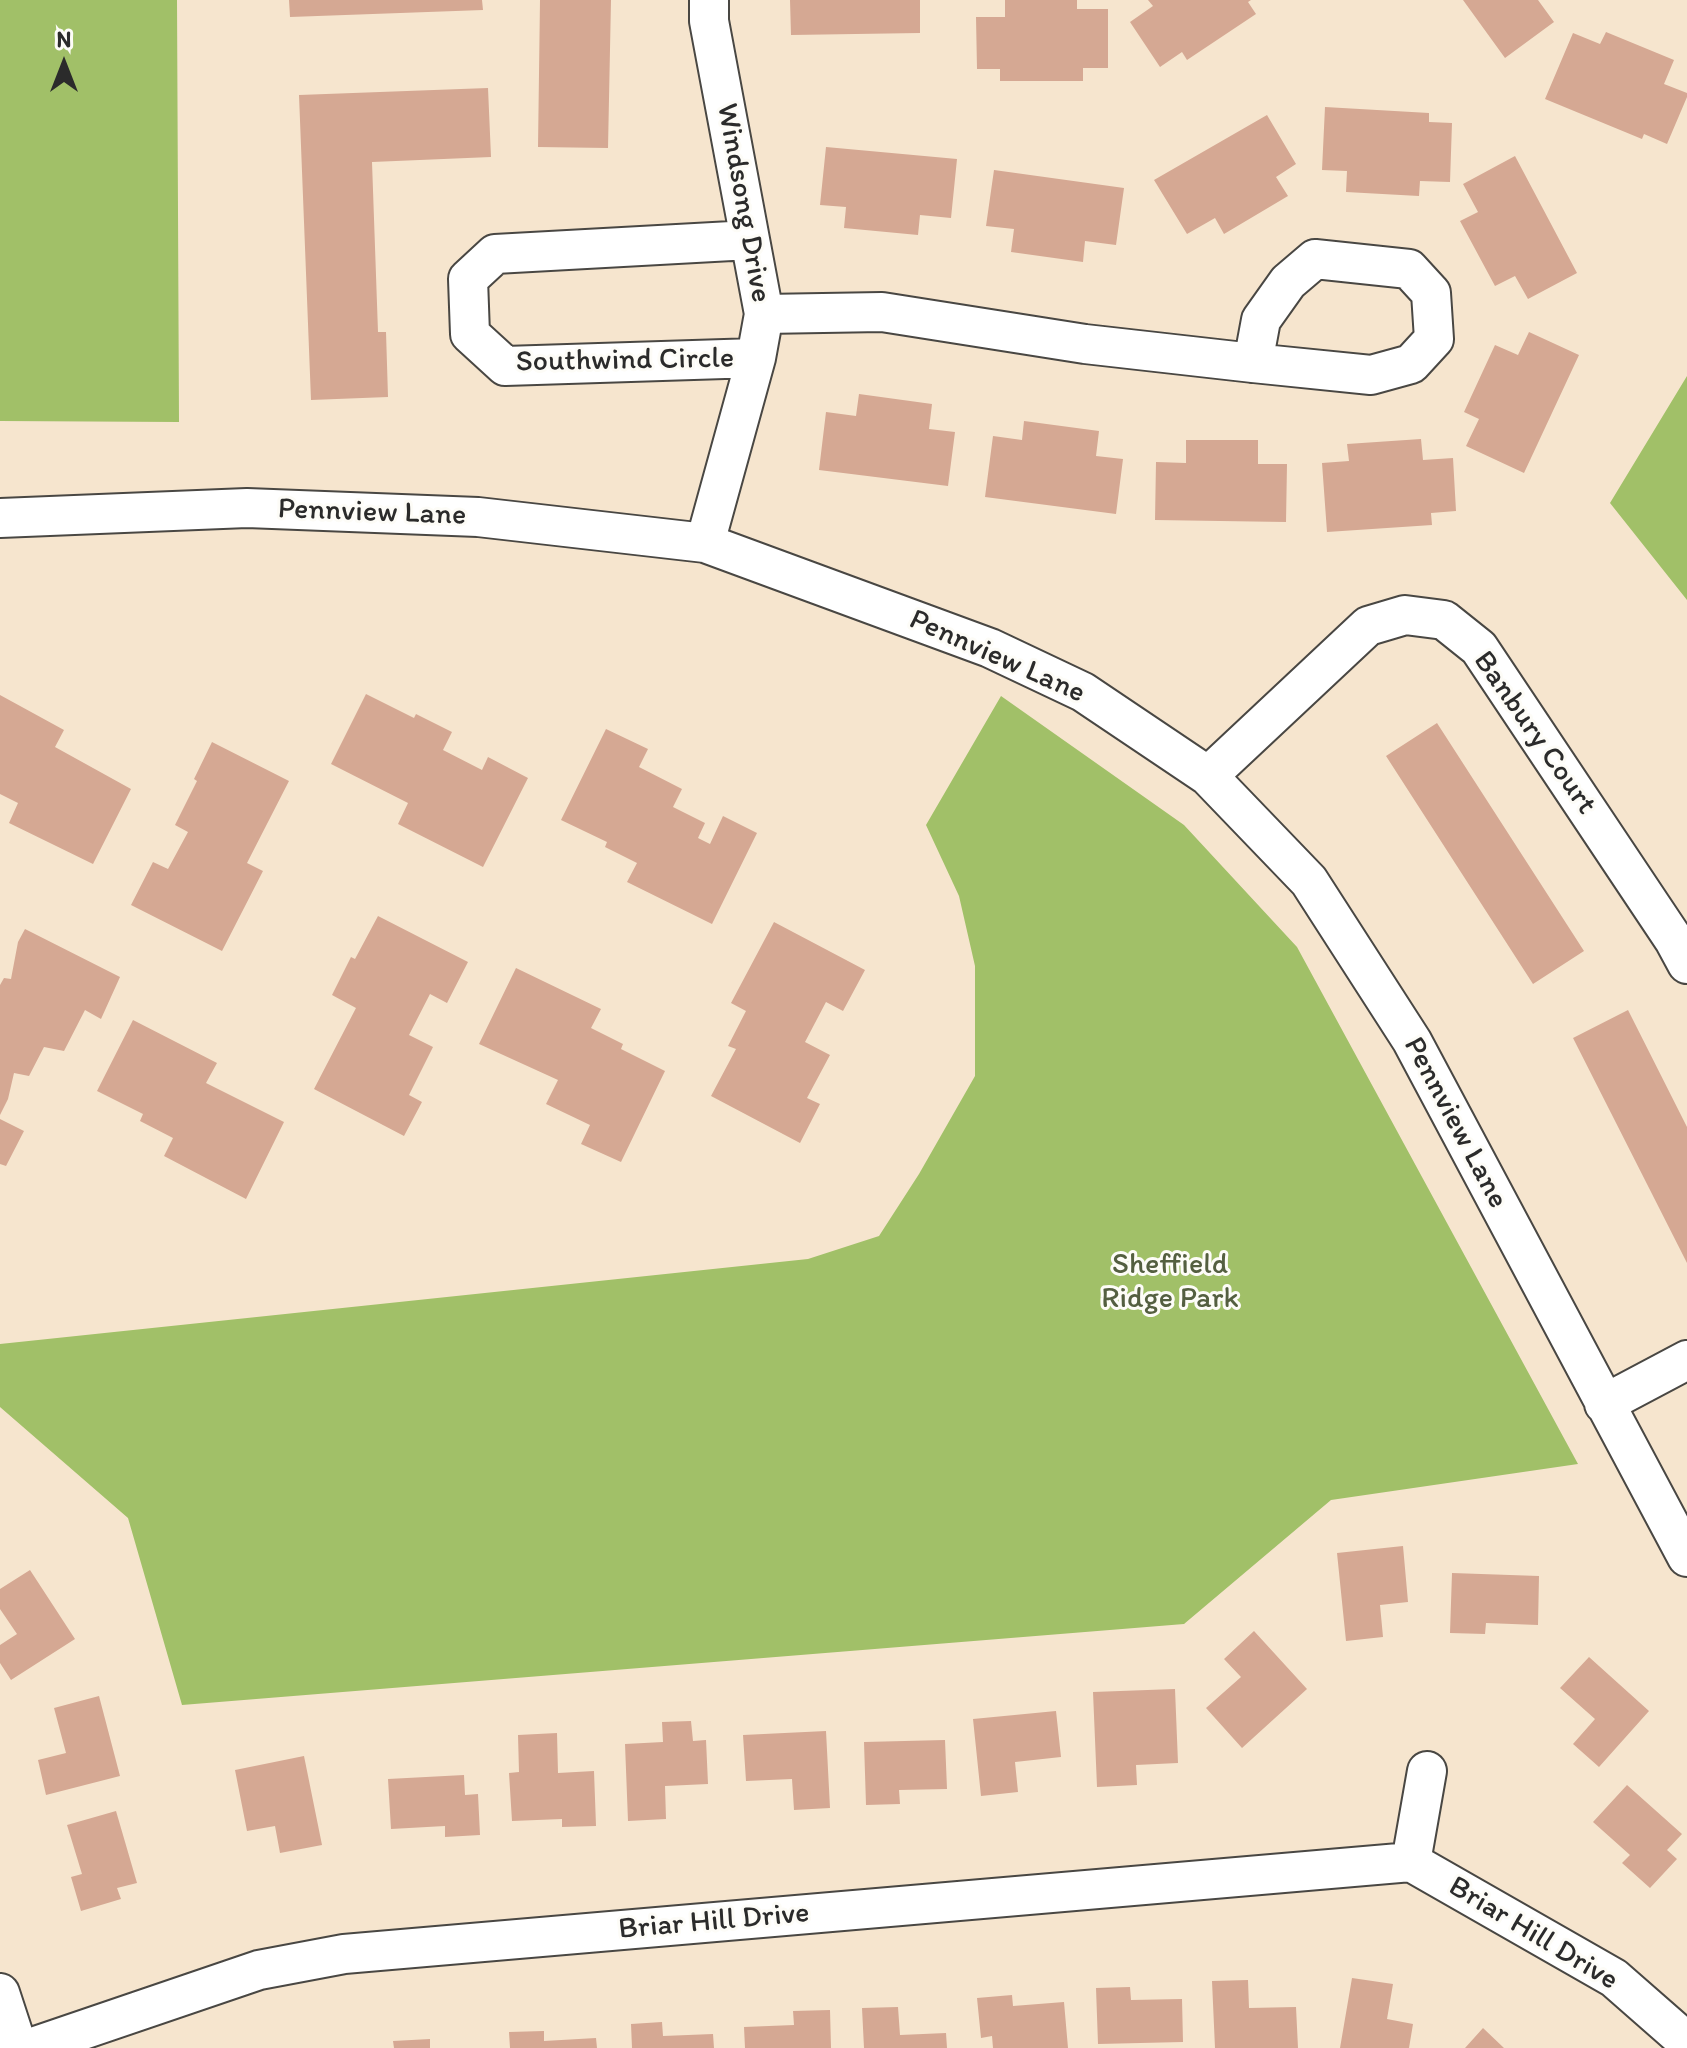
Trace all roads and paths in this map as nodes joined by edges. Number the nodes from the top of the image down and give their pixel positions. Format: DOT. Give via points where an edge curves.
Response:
graph roads {
  1 [pos="709,0"];
  2 [pos="750,240"];
  3 [pos="764,314"];
  4 [pos="756,358"];
  5 [pos="1253,363"];
  6 [pos="0,518"];
  7 [pos="705,543"];
  8 [pos="1208,776"];
  9 [pos="1683,949"];
  10 [pos="1687,1360"];
  11 [pos="1604,1404"];
  12 [pos="1687,1557"];
  13 [pos="1427,1771"];
  14 [pos="1411,1862"];
  15 [pos="0,1993"];
  16 [pos="1687,2042"];
  17 [pos="18,2048"];
  18 [pos="30,2048"];
  1 -- 2 [label="street, Windsong Drive"];
  2 -- 3 [label="street, Windsong Drive"];
  2 -- 4 [label="street, Southwind Circle" via="495,254 468,279 470,334 505,366"];
  3 -- 4 [label="street, Windsong Drive"];
  3 -- 5 [label="street, Southwind Circle" via="882,312 1085,344"];
  4 -- 7 [label="street, Windsong Drive"];
  5 -- 5 [label="street, Southwind Circle" via="1371,375 1411,364 1434,339 1431,293 1409,269 1315,259 1288,282 1261,320"];
  6 -- 7 [label="street, Pennview Lane" via="247,508 478,517"];
  7 -- 8 [label="street, Pennview Lane" via="990,648 1083,692"];
  8 -- 9 [label="street, Banbury Court" via="1368,626 1405,615 1444,620 1479,648"];
  8 -- 11 [label="street, Pennview Lane" via="1309,881 1412,1041"];
  10 -- 11 [label="street"];
  11 -- 12 [label="street, Pennview Lane"];
  13 -- 14 [label="street"];
  14 -- 16 [label="street, Briar Hill Drive" via="1614,1978"];
  14 -- 18 [label="street, Briar Hill Drive" via="344,1954 259,1970"];
  15 -- 17 [label="street"];
}
